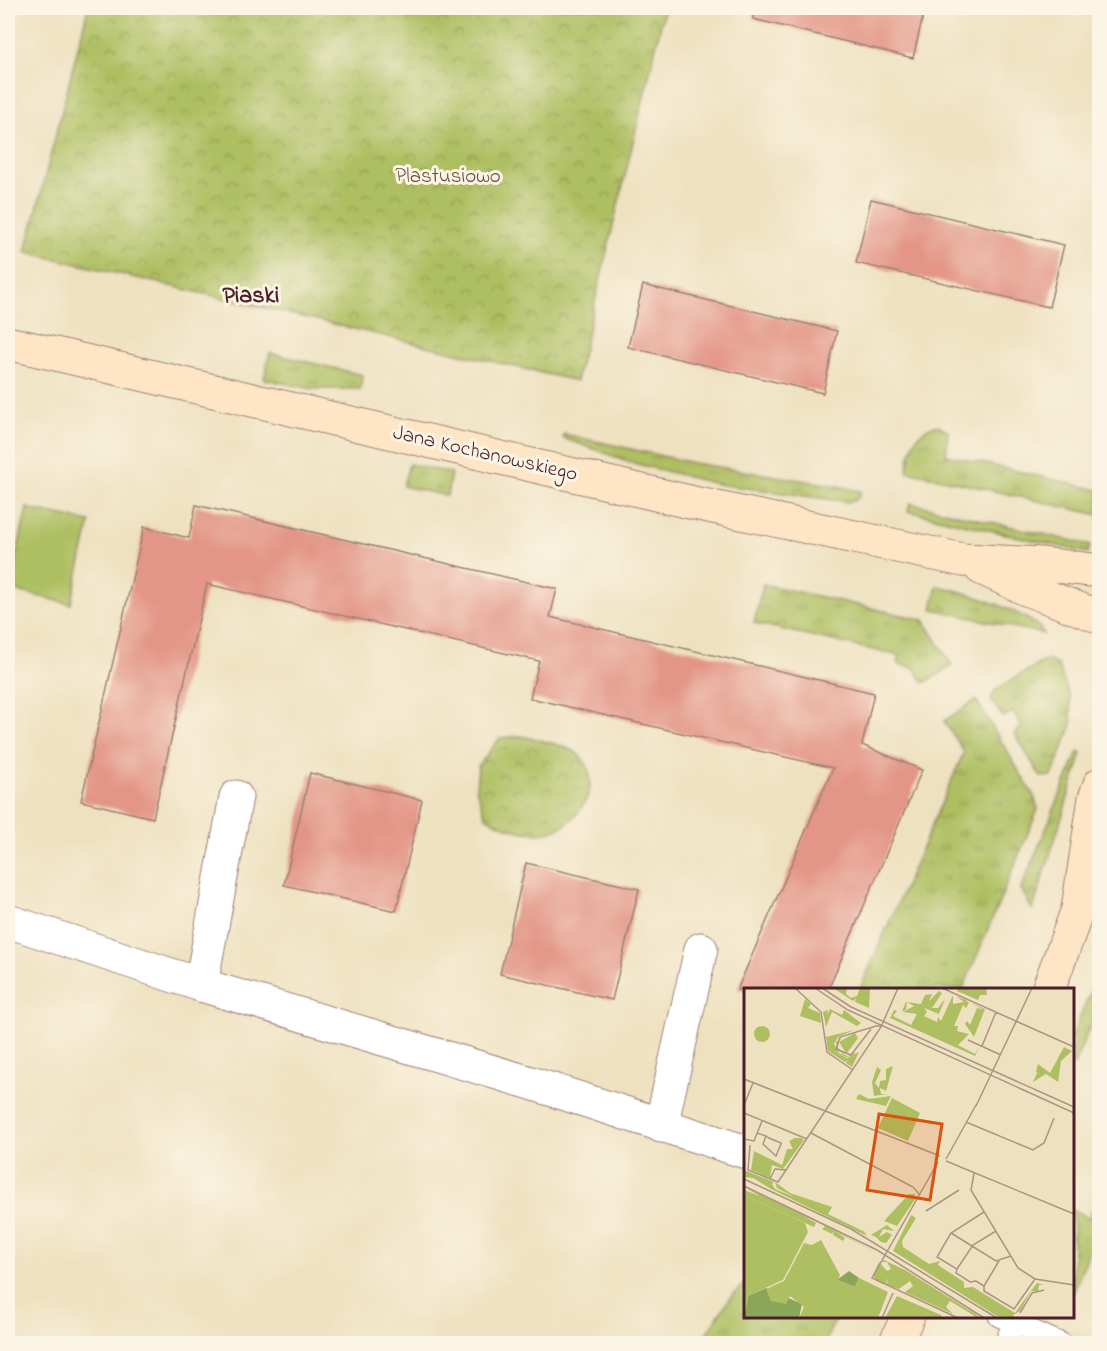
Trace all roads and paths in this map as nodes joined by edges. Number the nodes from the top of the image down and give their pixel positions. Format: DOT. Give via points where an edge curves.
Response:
graph roads {
  1 [pos="8,343"];
  2 [pos="963,560"];
  3 [pos="1100,571"];
  4 [pos="1100,617"];
  5 [pos="1100,784"];
  6 [pos="236,797"];
  7 [pos="1100,877"];
  8 [pos="1078,909"];
  9 [pos="8,921"];
  10 [pos="701,949"];
  11 [pos="201,985"];
  12 [pos="1049,988"];
  13 [pos="661,1126"];
  14 [pos="744,1151"];
  15 [pos="908,1318"];
  16 [pos="1006,1319"];
  17 [pos="895,1344"];
  18 [pos="1005,1344"];
  19 [pos="1062,1344"];
  1 -- 2 [label="street, Jana Kochanowskiego" via="682,501"];
  2 -- 3 [label="street, Jana Kochanowskiego"];
  2 -- 4 [label="street, Jana Kochanowskiego"];
  5 -- 8 [label="street"];
  6 -- 11 [label="street"];
  7 -- 8 [label="street"];
  8 -- 12 [label="street"];
  9 -- 11 [label="street"];
  10 -- 13 [label="street"];
  11 -- 13 [label="street" via="531,1083"];
  13 -- 14 [label="street"];
  15 -- 17 [label="street"];
  16 -- 18 [label="lane"];
  16 -- 19 [label="lane"];
}
